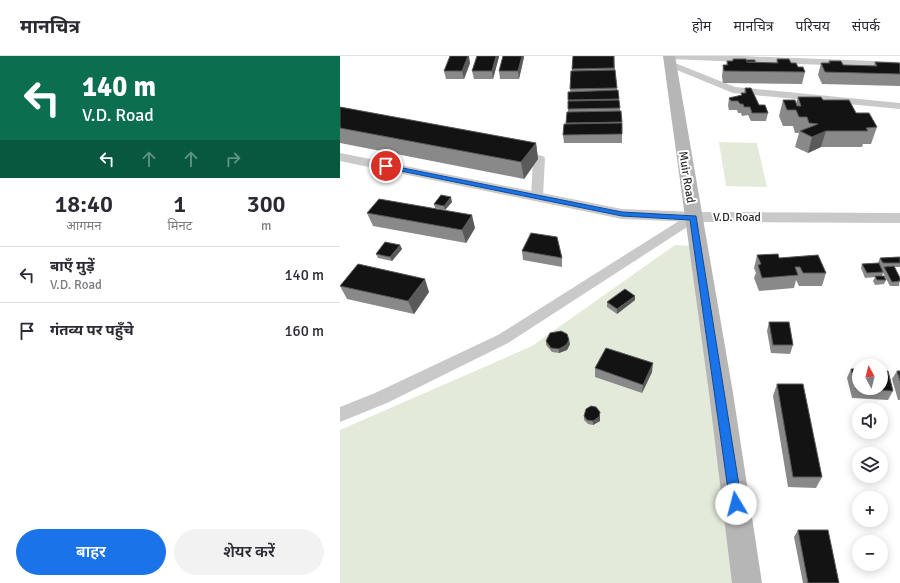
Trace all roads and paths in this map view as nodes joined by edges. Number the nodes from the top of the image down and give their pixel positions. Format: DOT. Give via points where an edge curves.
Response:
graph roads {
  1 [pos="669,59"];
  2 [pos="900,65"];
  3 [pos="900,106"];
  4 [pos="509,152"];
  5 [pos="340,157"];
  6 [pos="537,197"];
  7 [pos="694,217"];
  8 [pos="900,218"];
  9 [pos="340,415"];
  10 [pos="747,583"];
  1 -- 2 [label="street"];
  1 -- 3 [label="street" via="734,90"];
  1 -- 7 [label="main road, Muir Road"];
  4 -- 6 [label="street" via="540,158"];
  5 -- 6 [label="street, V.D. Road"];
  6 -- 7 [label="street, V.D. Road" via="622,214"];
  7 -- 8 [label="street, V.D. Road"];
  7 -- 9 [label="street" via="502,339 381,398"];
  7 -- 10 [label="main road, Muir Road"];
}
